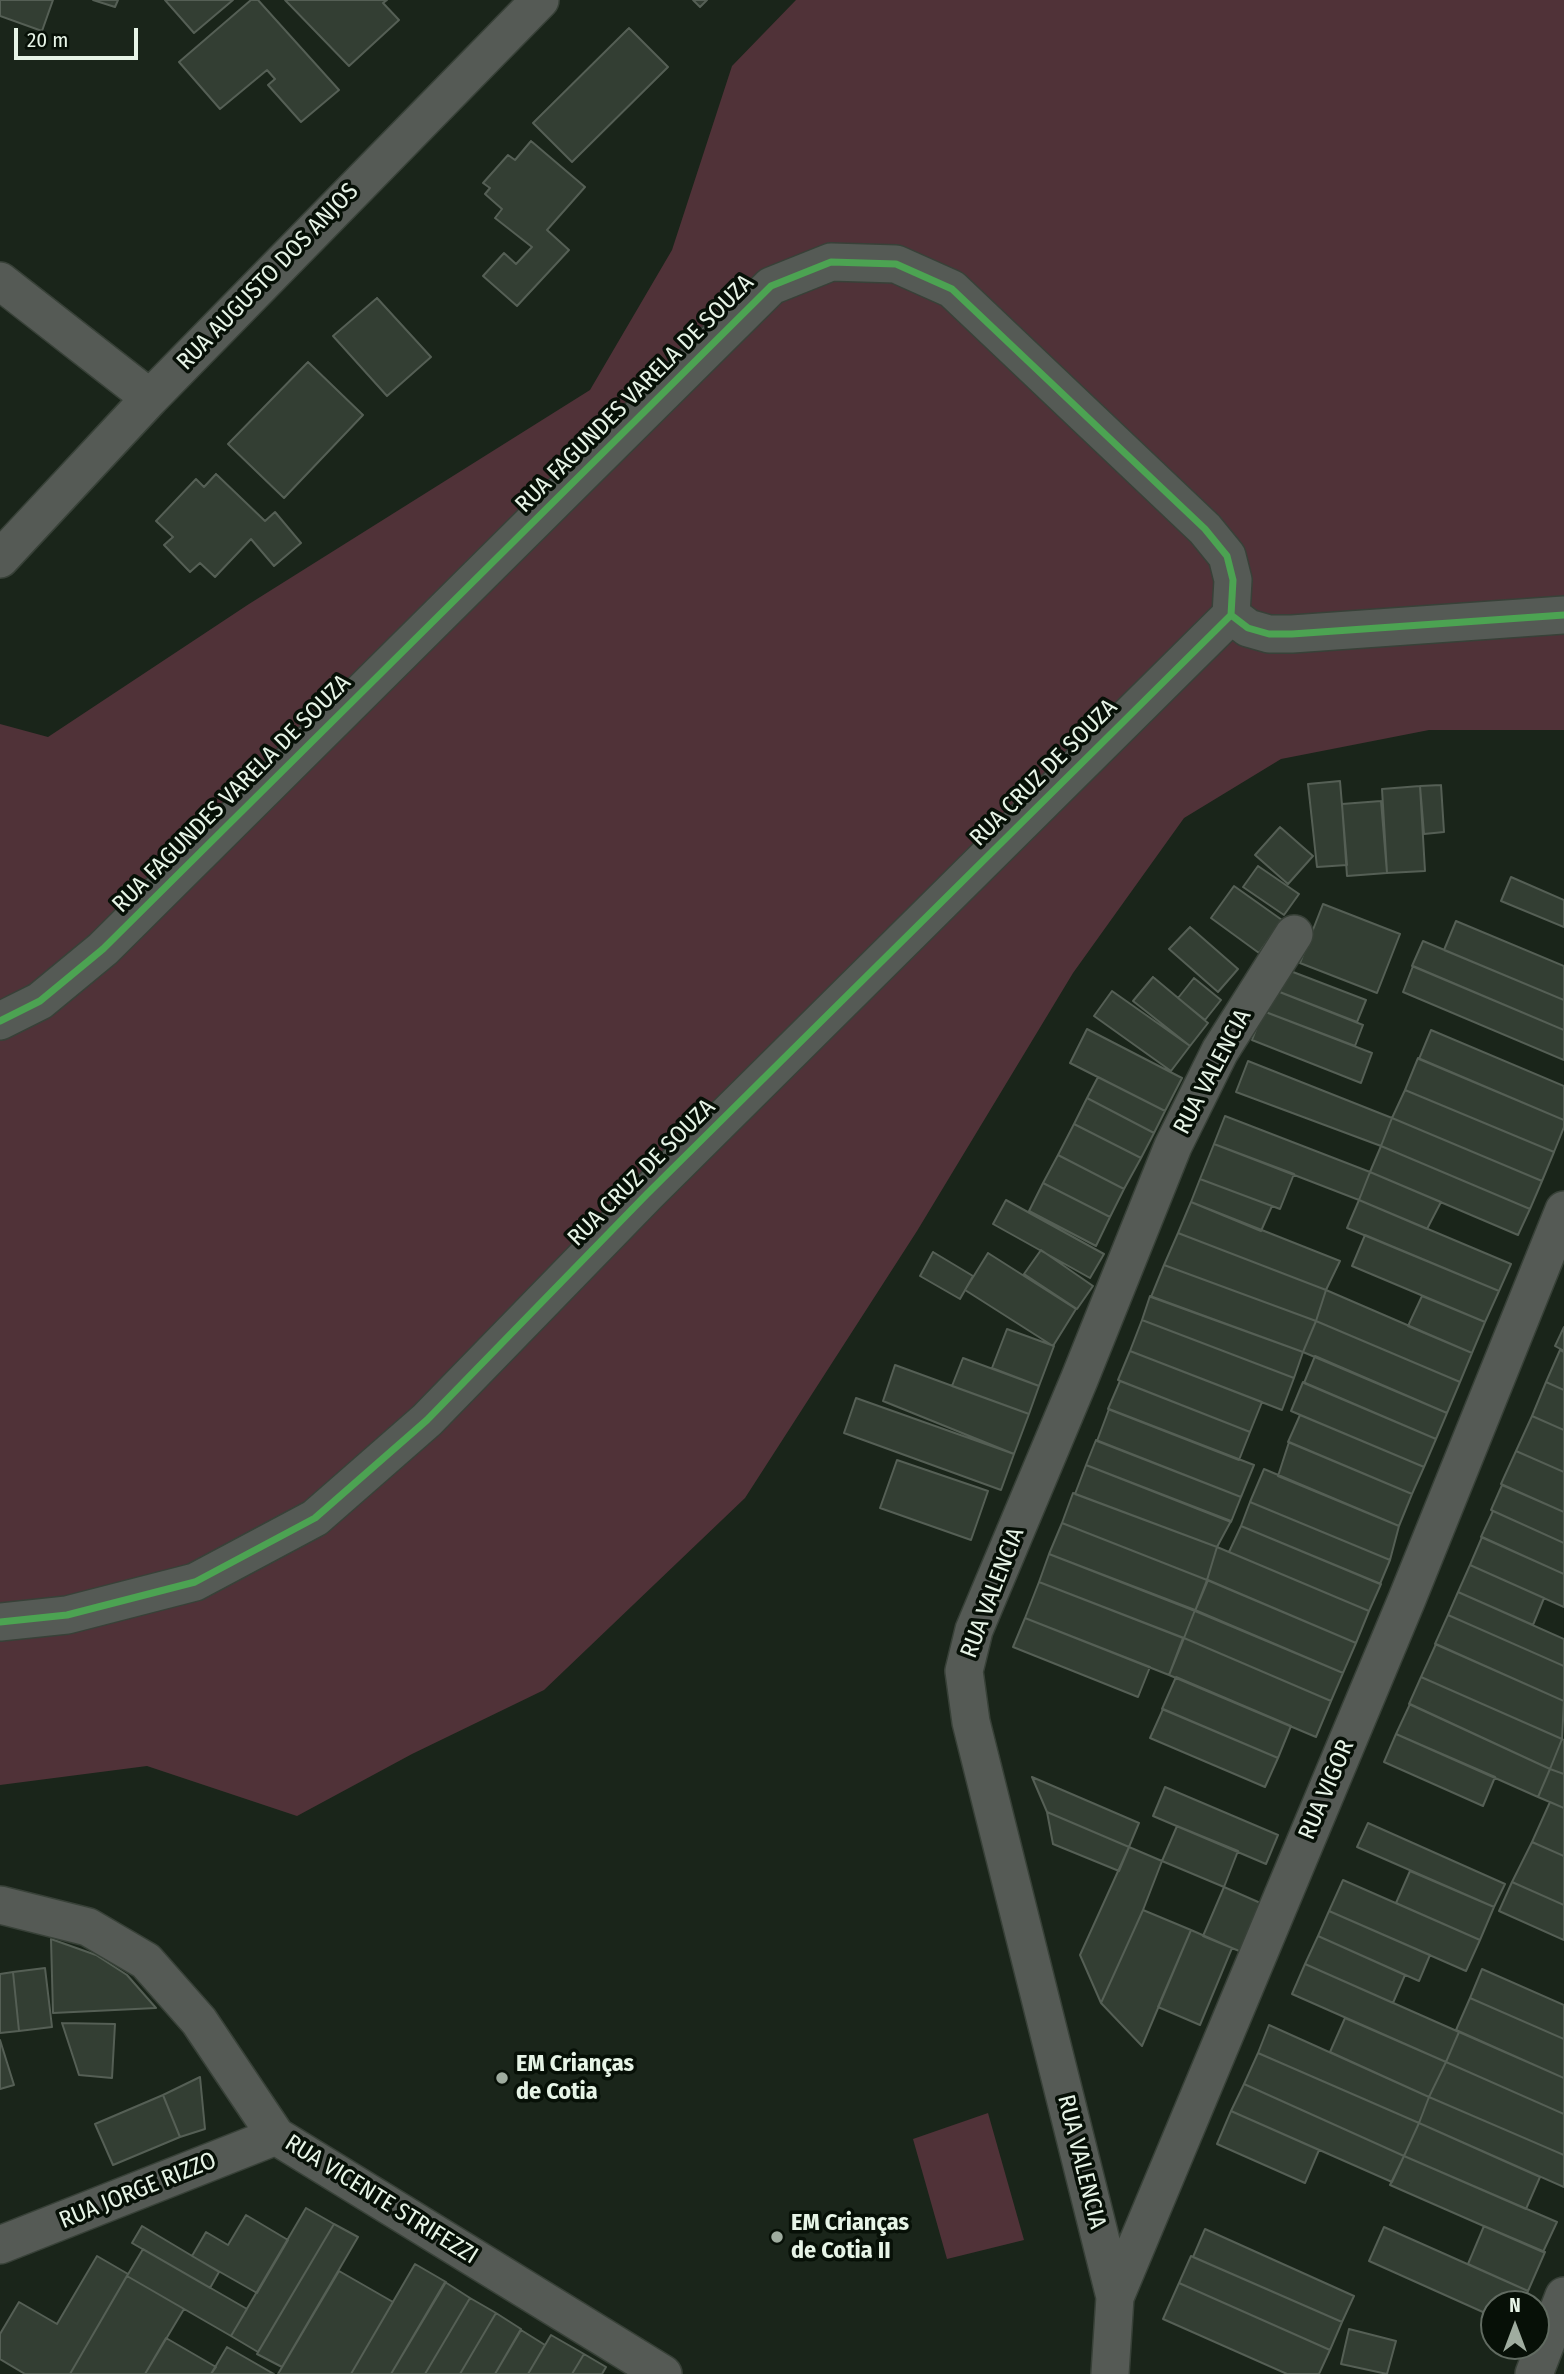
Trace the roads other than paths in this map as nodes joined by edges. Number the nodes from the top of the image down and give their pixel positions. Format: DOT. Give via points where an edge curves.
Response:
graph roads {
  1 [pos="540,0"];
  2 [pos="0,281"];
  3 [pos="150,398"];
  4 [pos="0,559"];
  5 [pos="1231,615"];
  6 [pos="1564,615"];
  7 [pos="1294,933"];
  8 [pos="0,1021"];
  9 [pos="1564,1210"];
  10 [pos="0,1622"];
  11 [pos="0,1905"];
  12 [pos="276,2136"];
  13 [pos="0,2245"];
  14 [pos="1564,2296"];
  15 [pos="1115,2297"];
  16 [pos="663,2374"];
  17 [pos="1110,2374"];
  18 [pos="1534,2374"];
  1 -- 3 [label="street, RUA AUGUSTO DOS ANJOS"];
  2 -- 3 [label="street"];
  3 -- 4 [label="street, RUA AUGUSTO DOS ANJOS"];
  5 -- 6 [label="street" via="1248,628 1269,634"];
  5 -- 8 [label="street, RUA FAGUNDES VARELA DE SOUZA" via="1233,580 1227,556 1205,529 952,289 895,264 831,262 771,286 103,948 40,1001"];
  5 -- 10 [label="street, RUA CRUZ DE SOUZA" via="647,1194 428,1420 314,1518 195,1582 67,1615"];
  7 -- 15 [label="street, RUA VALENCIA" via="1220,1051 1173,1146 974,1630 964,1671 971,1722"];
  9 -- 15 [label="street, RUA VIGOR"];
  11 -- 12 [label="street, RUA VICENTE STRIFEZZI" via="88,1927 146,1961 199,2021"];
  12 -- 13 [label="street, RUA JORGE RIZZO"];
  12 -- 16 [label="street, RUA VICENTE STRIFEZZI"];
  14 -- 18 [label="street"];
  15 -- 17 [label="street, RUA VIGOR"];
}
